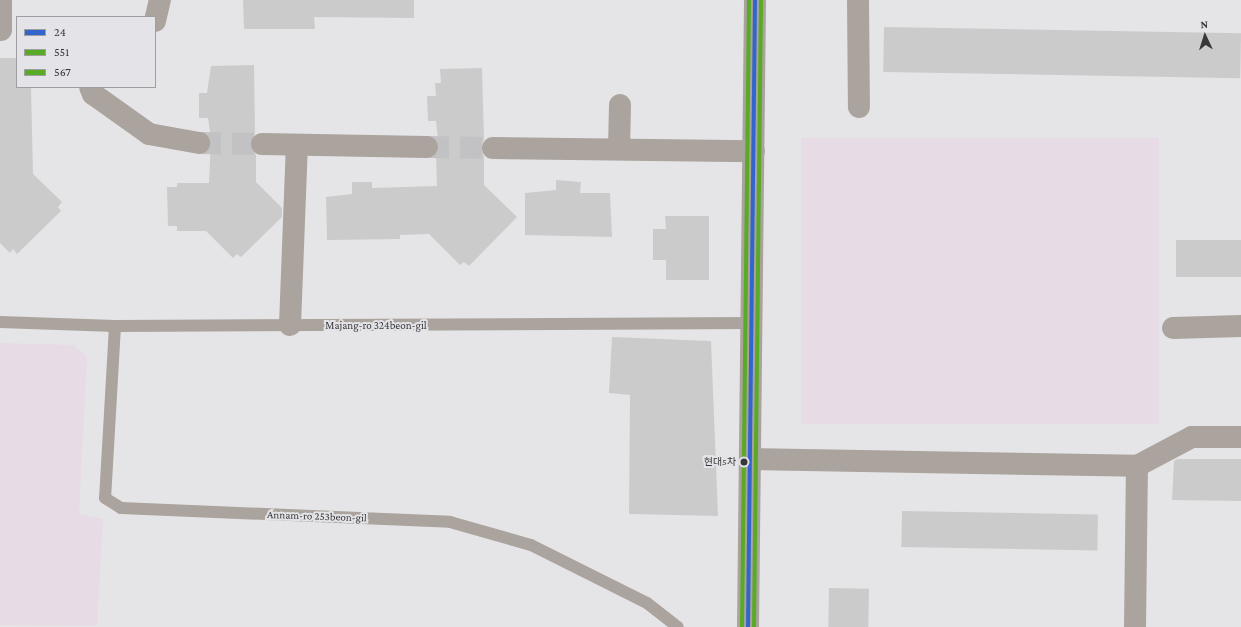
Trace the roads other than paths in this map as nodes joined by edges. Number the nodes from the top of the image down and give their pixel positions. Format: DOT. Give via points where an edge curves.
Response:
graph roads {
  1 [pos="1,0"];
  2 [pos="160,0"];
  3 [pos="754,0"];
  4 [pos="858,0"];
  5 [pos="156,16"];
  6 [pos="0,30"];
  7 [pos="16,31"];
  8 [pos="90,88"];
  9 [pos="620,104"];
  10 [pos="859,107"];
  11 [pos="199,143"];
  12 [pos="262,144"];
  13 [pos="297,146"];
  14 [pos="427,147"];
  15 [pos="493,148"];
  16 [pos="619,149"];
  17 [pos="754,151"];
  18 [pos="0,322"];
  19 [pos="752,323"];
  20 [pos="290,325"];
  21 [pos="115,326"];
  22 [pos="1241,326"];
  23 [pos="1173,328"];
  24 [pos="1241,437"];
  25 [pos="750,459"];
  26 [pos="1137,466"];
  27 [pos="678,627"];
  28 [pos="748,627"];
  29 [pos="1135,627"];
  1 -- 6 [label="street"];
  2 -- 5 [label="street"];
  3 -- 17 [label="main road"];
  4 -- 10 [label="street"];
  6 -- 7 [label="street"];
  8 -- 11 [label="street" via="93,94 149,134"];
  9 -- 16 [label="street"];
  12 -- 13 [label="street"];
  13 -- 14 [label="street"];
  13 -- 20 [label="street"];
  15 -- 16 [label="street"];
  16 -- 17 [label="street"];
  17 -- 19 [label="main road"];
  18 -- 21 [label="lane, Majang-ro 324beon-gil"];
  19 -- 20 [label="lane, Majang-ro 324beon-gil"];
  19 -- 25 [label="main road"];
  20 -- 21 [label="lane, Majang-ro 324beon-gil"];
  21 -- 27 [label="lane, Annam-ro 253beon-gil" via="105,498 121,508 450,522 531,545 647,603"];
  22 -- 23 [label="street"];
  24 -- 26 [label="street" via="1192,437"];
  25 -- 26 [label="street"];
  25 -- 28 [label="main road"];
  26 -- 29 [label="street"];
}
